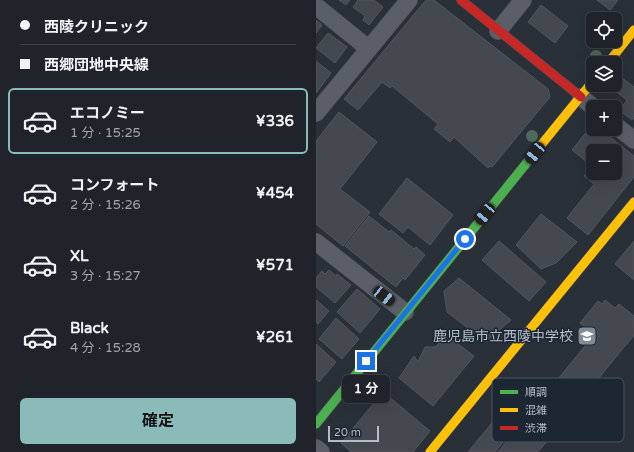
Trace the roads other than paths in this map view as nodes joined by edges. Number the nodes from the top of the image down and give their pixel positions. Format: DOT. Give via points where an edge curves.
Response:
graph roads {
  1 [pos="409,0"];
  2 [pos="461,0"];
  3 [pos="523,0"];
  4 [pos="316,6"];
  5 [pos="634,30"];
  6 [pos="498,31"];
  7 [pos="369,49"];
  8 [pos="614,56"];
  9 [pos="586,101"];
  10 [pos="586,103"];
  11 [pos="316,113"];
  12 [pos="622,131"];
  13 [pos="634,140"];
  14 [pos="634,202"];
  15 [pos="319,250"];
  16 [pos="404,312"];
  17 [pos="316,424"];
  18 [pos="316,448"];
  19 [pos="321,452"];
  20 [pos="430,452"];
  1 -- 7 [label="street"];
  2 -- 6 [label="street"];
  3 -- 6 [label="street"];
  4 -- 7 [label="street"];
  5 -- 8 [label="street"];
  6 -- 9 [label="street"];
  7 -- 11 [label="street"];
  10 -- 16 [label="street"];
  12 -- 13 [label="street"];
  14 -- 20 [label="street"];
  15 -- 16 [label="street"];
  16 -- 17 [label="street"];
  18 -- 19 [label="street"];
}
